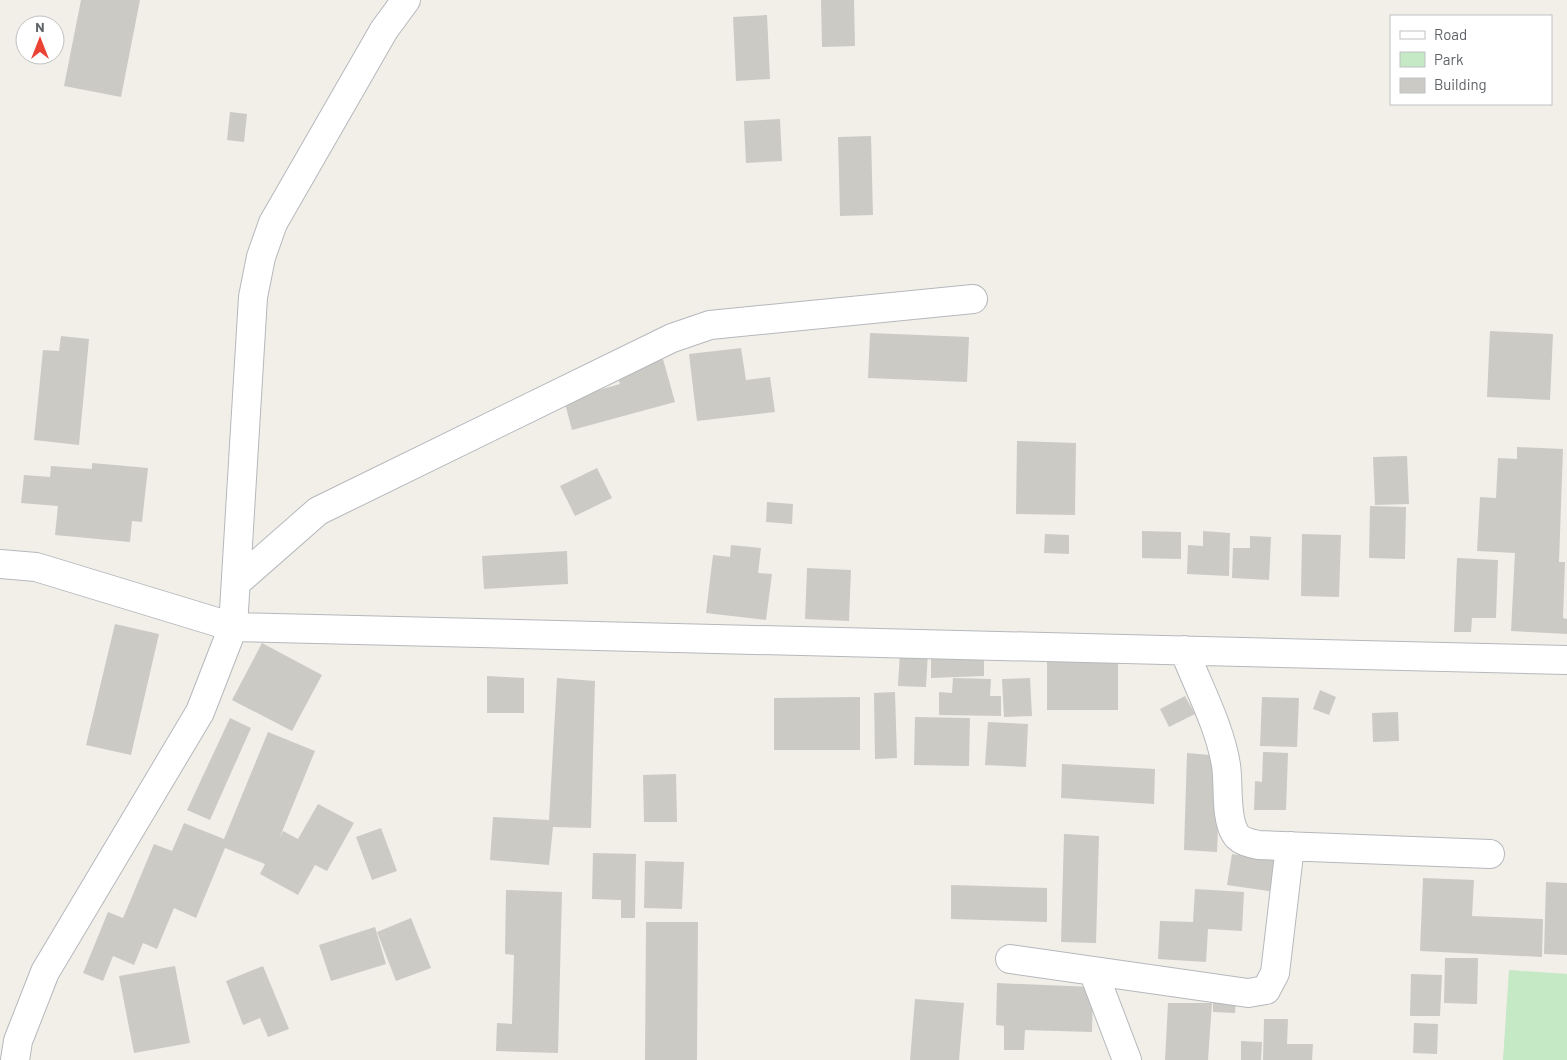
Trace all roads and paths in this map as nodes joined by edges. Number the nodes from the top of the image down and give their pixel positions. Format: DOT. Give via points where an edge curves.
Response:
graph roads {
  1 [pos="406,0"];
  2 [pos="973,300"];
  3 [pos="0,564"];
  4 [pos="236,583"];
  5 [pos="232,628"];
  6 [pos="1184,650"];
  7 [pos="1567,660"];
  8 [pos="1290,846"];
  9 [pos="1490,854"];
  10 [pos="1010,958"];
  11 [pos="1093,971"];
  12 [pos="15,1060"];
  13 [pos="1127,1060"];
  1 -- 4 [label="street" via="384,30 273,223 261,257 253,297"];
  2 -- 4 [label="street" via="710,325 672,338 318,510"];
  3 -- 5 [label="street" via="36,568"];
  4 -- 5 [label="street"];
  5 -- 6 [label="street"];
  5 -- 12 [label="street" via="200,712 45,972 18,1041"];
  6 -- 7 [label="street"];
  6 -- 8 [label="street" via="1221,743 1231,824 1236,835 1258,845"];
  8 -- 9 [label="street"];
  8 -- 11 [label="street" via="1275,973 1266,990 1248,993"];
  10 -- 11 [label="street"];
  11 -- 13 [label="street"];
}
